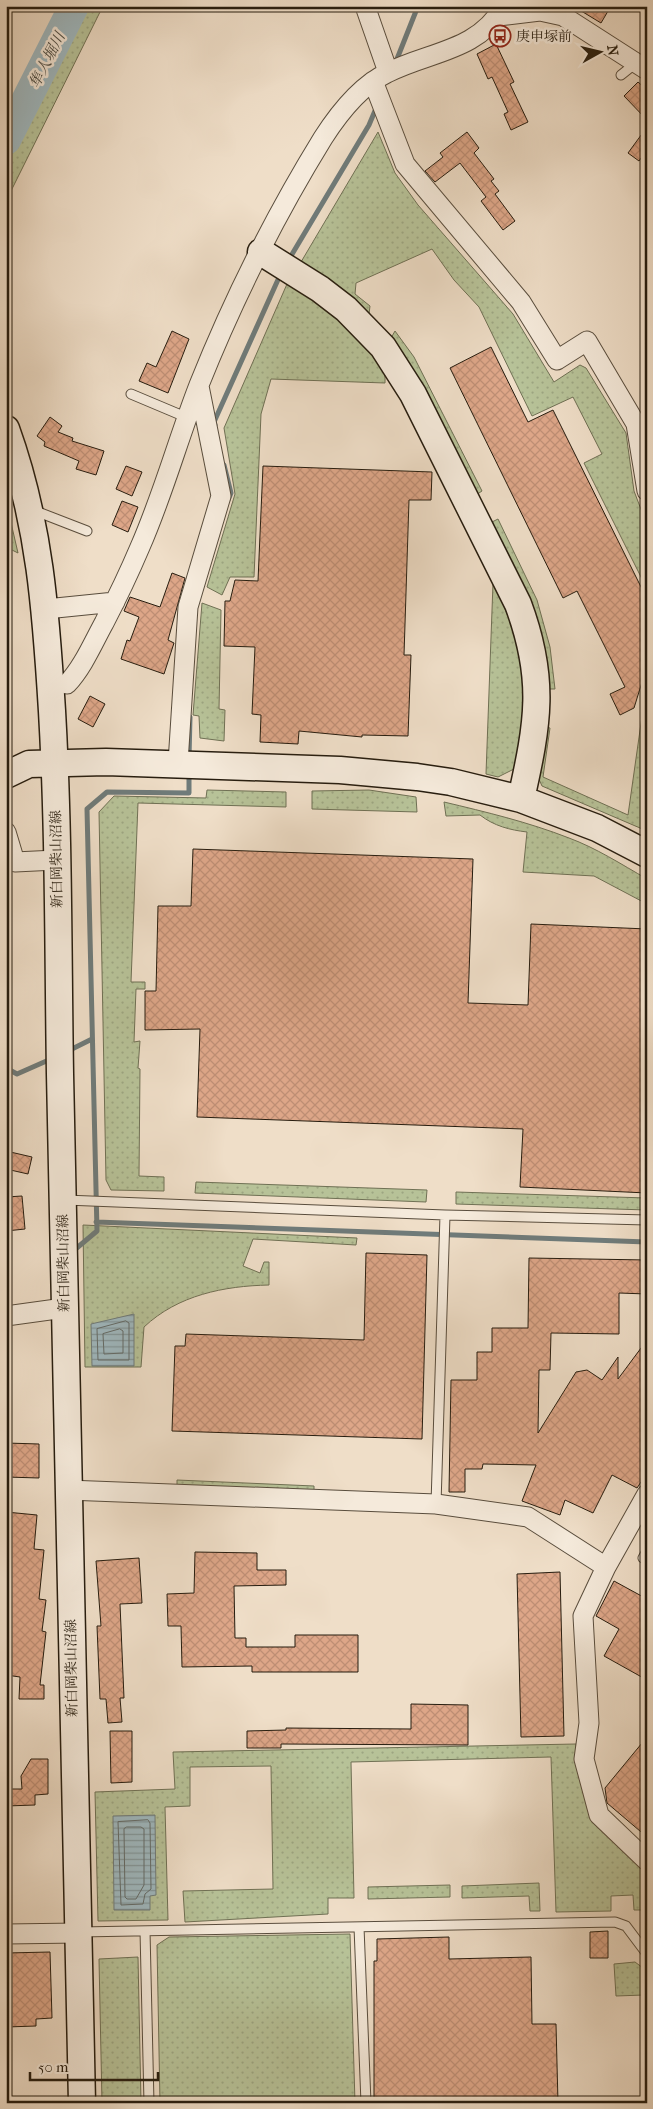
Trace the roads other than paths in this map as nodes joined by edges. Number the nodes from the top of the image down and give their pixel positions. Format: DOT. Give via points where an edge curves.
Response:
graph roads {
  1 [pos="365,6"];
  2 [pos="501,11"];
  3 [pos="644,68"];
  4 [pos="621,75"];
  5 [pos="380,77"];
  6 [pos="260,252"];
  7 [pos="199,385"];
  8 [pos="131,394"];
  9 [pos="188,418"];
  10 [pos="642,424"];
  11 [pos="6,429"];
  12 [pos="647,491"];
  13 [pos="30,509"];
  14 [pos="87,531"];
  15 [pos="115,602"];
  16 [pos="46,609"];
  17 [pos="67,684"];
  18 [pos="55,762"];
  19 [pos="178,763"];
  20 [pos="6,776"];
  21 [pos="521,799"];
  22 [pos="6,832"];
  23 [pos="647,854"];
  24 [pos="56,860"];
  25 [pos="62,1200"];
  26 [pos="445,1215"];
  27 [pos="647,1220"];
  28 [pos="64,1308"];
  29 [pos="6,1316"];
  30 [pos="67,1490"];
  31 [pos="647,1494"];
  32 [pos="436,1504"];
  33 [pos="647,1551"];
  34 [pos="647,1560"];
  35 [pos="606,1567"];
  36 [pos="647,1861"];
  37 [pos="359,1927"];
  38 [pos="145,1931"];
  39 [pos="78,1932"];
  40 [pos="6,1934"];
  41 [pos="647,1954"];
  42 [pos="82,2103"];
  43 [pos="149,2103"];
  44 [pos="366,2103"];
  1 -- 5 [label="street"];
  2 -- 3 [label="street" via="540,11 563,16"];
  2 -- 5 [label="street" via="490,26 468,42"];
  3 -- 4 [label="lane"];
  5 -- 6 [label="street" via="352,100 324,136"];
  5 -- 10 [label="street" via="405,164 521,302 557,360 587,341"];
  6 -- 7 [label="street"];
  6 -- 21 [label="street" via="346,309 383,347 413,394 518,604 527,628 538,706"];
  7 -- 9 [label="street"];
  7 -- 19 [label="street" via="221,496 188,606"];
  8 -- 9 [label="lane"];
  9 -- 15 [label="street" via="141,546"];
  10 -- 12 [label="street"];
  11 -- 13 [label="street, 新白岡柴山沼線"];
  13 -- 14 [label="lane"];
  13 -- 16 [label="street, 新白岡柴山沼線"];
  15 -- 16 [label="street"];
  15 -- 17 [label="street"];
  16 -- 18 [label="street, 新白岡柴山沼線"];
  18 -- 19 [label="street"];
  18 -- 20 [label="street" via="29,764"];
  18 -- 24 [label="street, 新白岡柴山沼線"];
  19 -- 21 [label="street" via="382,773 451,782"];
  21 -- 23 [label="street" via="596,828"];
  22 -- 24 [label="street" via="15,862"];
  24 -- 25 [label="street, 新白岡柴山沼線"];
  25 -- 26 [label="lane"];
  25 -- 28 [label="street, 新白岡柴山沼線"];
  26 -- 27 [label="lane"];
  26 -- 32 [label="lane"];
  28 -- 29 [label="street"];
  28 -- 30 [label="street, 新白岡柴山沼線"];
  30 -- 32 [label="street"];
  30 -- 39 [label="street, 新白岡柴山沼線"];
  31 -- 35 [label="street"];
  32 -- 35 [label="street" via="528,1517"];
  33 -- 34 [label="lane" via="643,1558"];
  35 -- 36 [label="street" via="583,1616 589,1723 584,1759 599,1815"];
  37 -- 38 [label="lane"];
  37 -- 41 [label="lane" via="615,1922 626,1926"];
  37 -- 44 [label="lane"];
  38 -- 39 [label="lane"];
  38 -- 43 [label="lane"];
  39 -- 40 [label="street"];
  39 -- 42 [label="street, 新白岡柴山沼線"];
}
